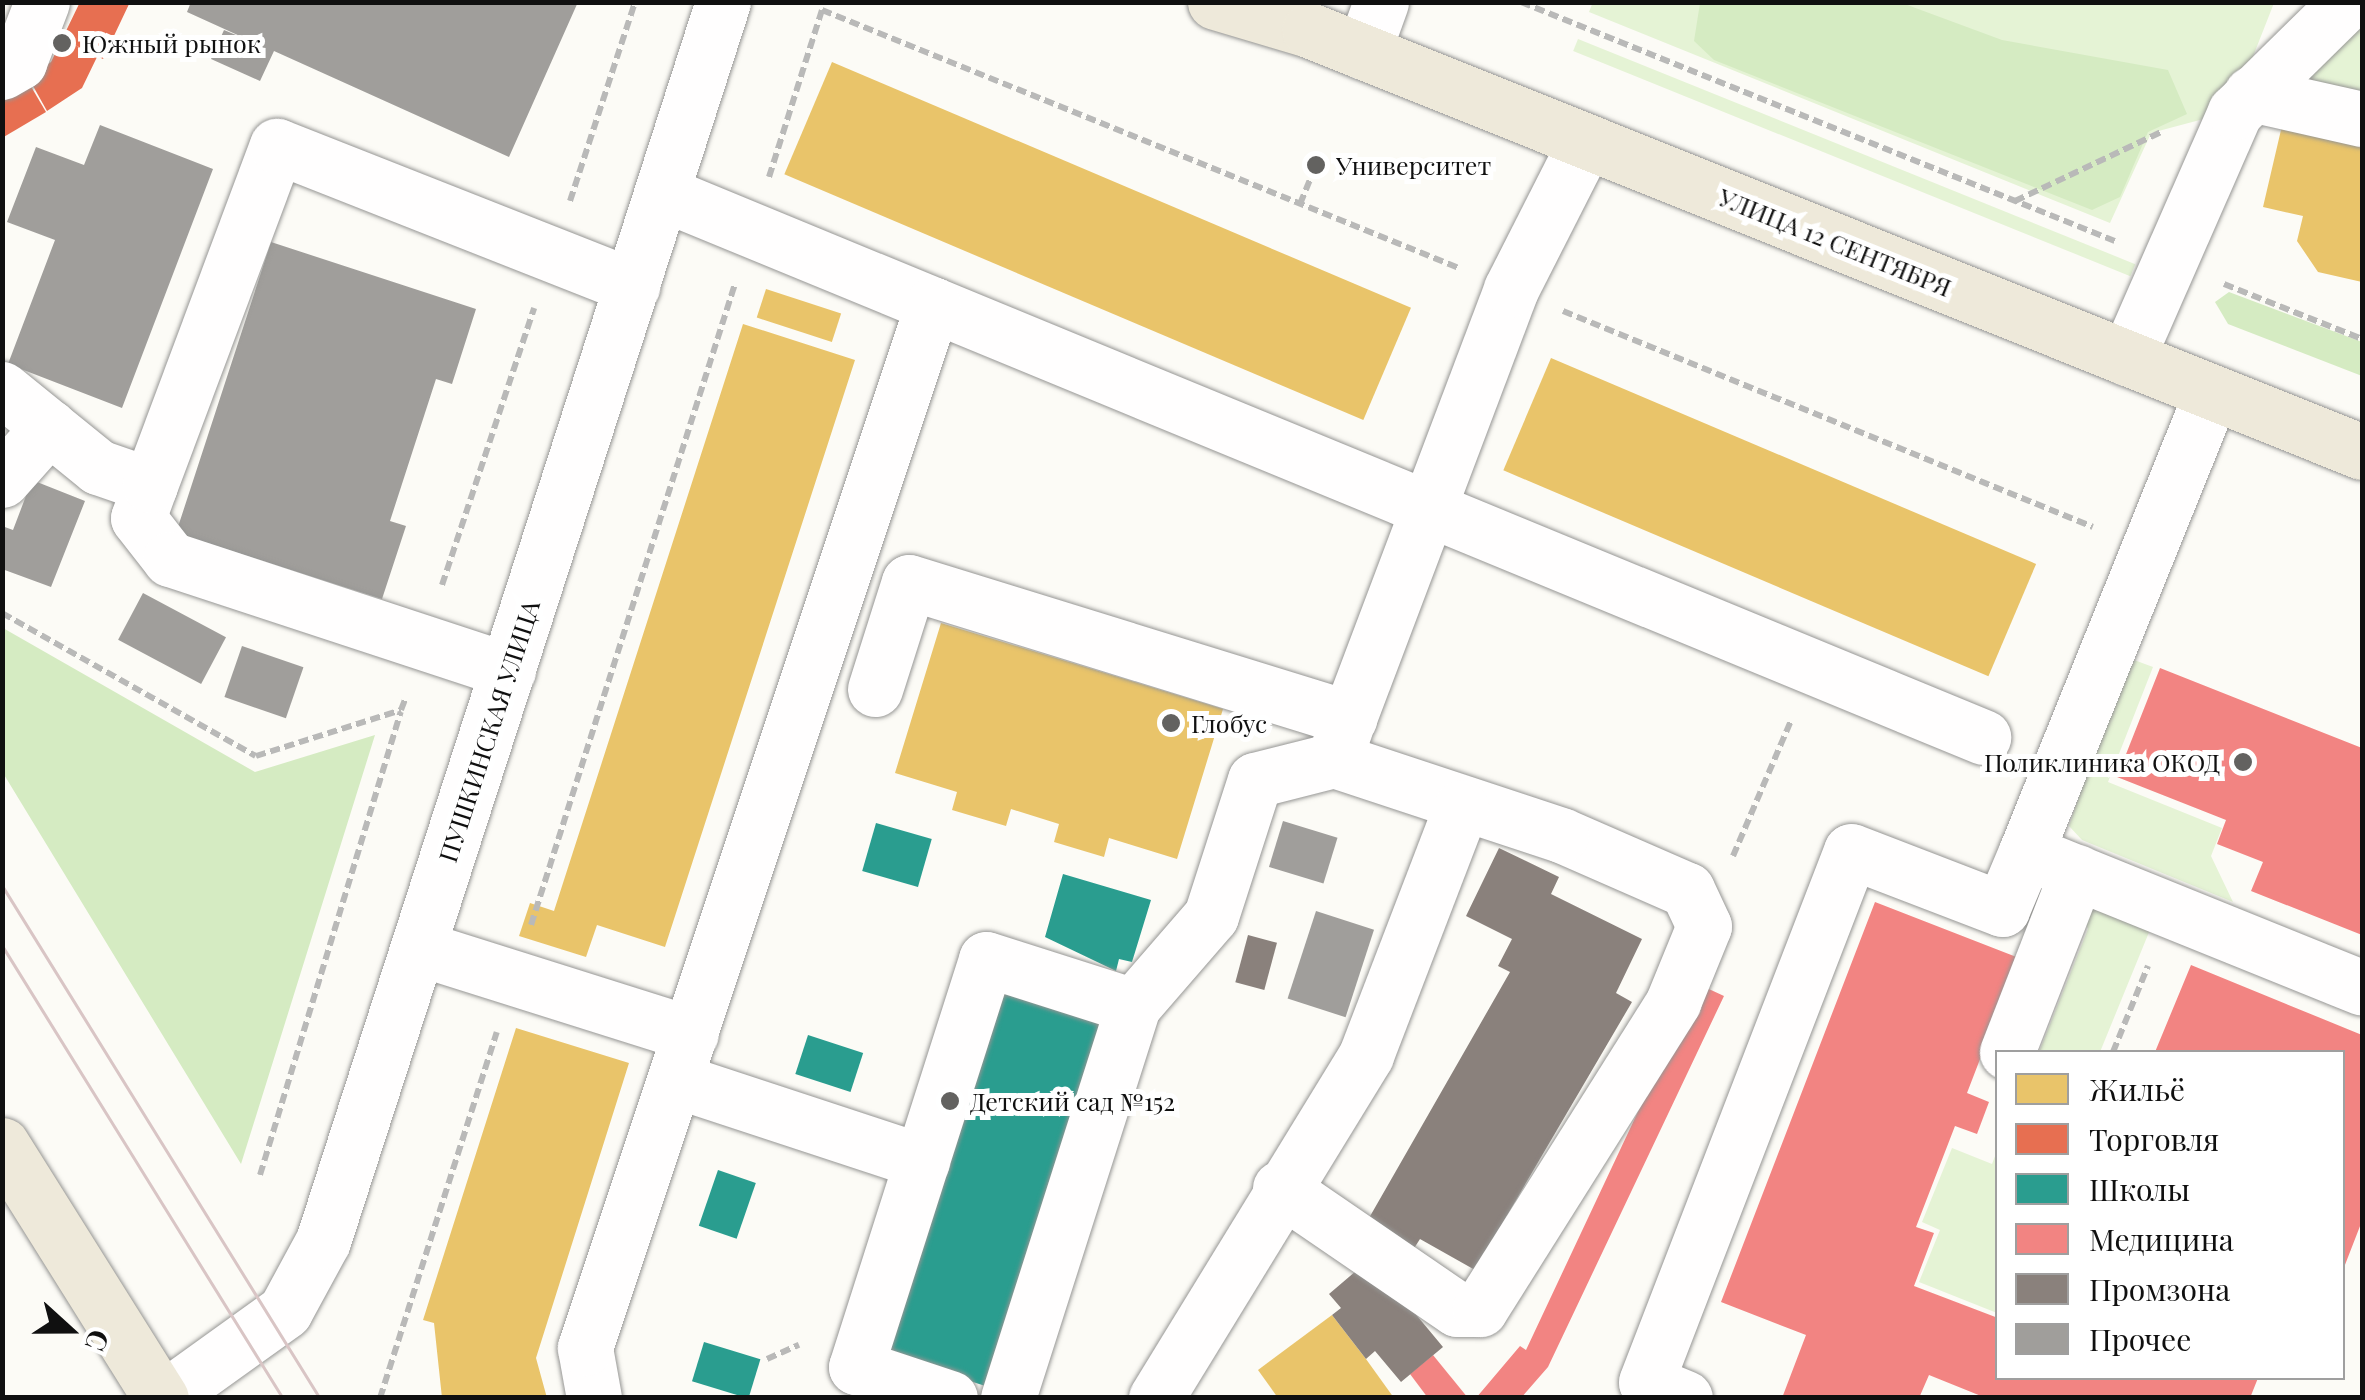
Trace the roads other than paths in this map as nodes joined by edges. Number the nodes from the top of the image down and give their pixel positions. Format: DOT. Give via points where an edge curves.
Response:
graph roads {
  1 [pos="42,2"];
  2 [pos="722,2"];
  3 [pos="1214,2"];
  4 [pos="2347,2"];
  5 [pos="1292,16"];
  6 [pos="1372,27"];
  7 [pos="2,72"];
  8 [pos="2243,103"];
  9 [pos="2362,119"];
  10 [pos="1585,142"];
  11 [pos="662,193"];
  12 [pos="632,286"];
  13 [pos="933,304"];
  14 [pos="2126,358"];
  15 [pos="2,389"];
  16 [pos="2211,392"];
  17 [pos="49,427"];
  18 [pos="2362,452"];
  19 [pos="2,480"];
  20 [pos="150,485"];
  21 [pos="1423,508"];
  22 [pos="508,670"];
  23 [pos="876,689"];
  24 [pos="1983,737"];
  25 [pos="1341,739"];
  26 [pos="1460,808"];
  27 [pos="2026,852"];
  28 [pos="2078,872"];
  29 [pos="419,948"];
  30 [pos="2362,988"];
  31 [pos="1133,1006"];
  32 [pos="2008,1050"];
  33 [pos="683,1057"];
  34 [pos="2,1145"];
  35 [pos="922,1162"];
  36 [pos="1280,1188"];
  37 [pos="162,1398"];
  38 [pos="594,1398"];
  39 [pos="950,1398"];
  40 [pos="1008,1398"];
  41 [pos="1156,1398"];
  42 [pos="1686,1398"];
  1 -- 7 [label="street" via="19,62"];
  2 -- 11 [label="street, ПУШКИНСКАЯ УЛИЦА"];
  3 -- 5 [label="main road, УЛИЦА 12 СЕНТЯБРЯ"];
  4 -- 8 [label="street"];
  5 -- 6 [label="main road, УЛИЦА 12 СЕНТЯБРЯ"];
  6 -- 10 [label="main road, УЛИЦА 12 СЕНТЯБРЯ"];
  8 -- 9 [label="street"];
  8 -- 14 [label="street"];
  10 -- 14 [label="main road, УЛИЦА 12 СЕНТЯБРЯ"];
  10 -- 21 [label="street" via="1511,290"];
  11 -- 12 [label="street, ПУШКИНСКАЯ УЛИЦА"];
  11 -- 13 [label="street"];
  12 -- 20 [label="street" via="277,146"];
  12 -- 22 [label="street, ПУШКИНСКАЯ УЛИЦА"];
  13 -- 21 [label="street"];
  13 -- 33 [label="street"];
  14 -- 16 [label="main road, УЛИЦА 12 СЕНТЯБРЯ"];
  15 -- 17 [label="street"];
  16 -- 18 [label="main road, УЛИЦА 12 СЕНТЯБРЯ"];
  16 -- 27 [label="street"];
  17 -- 19 [label="street"];
  17 -- 20 [label="street" via="98,467"];
  20 -- 22 [label="street" via="138,518 170,558"];
  21 -- 24 [label="street"];
  21 -- 25 [label="street"];
  22 -- 29 [label="street, ПУШКИНСКАЯ УЛИЦА"];
  23 -- 25 [label="street" via="909,582"];
  25 -- 26 [label="street"];
  25 -- 31 [label="street" via="1255,780 1211,916"];
  26 -- 36 [label="street" via="1366,1055"];
  26 -- 36 [label="street" via="1561,835 1687,890 1704,926 1674,1002 1480,1308 1456,1309"];
  27 -- 28 [label="street"];
  27 -- 42 [label="street" via="2002,909 1851,851 1646,1382"];
  28 -- 30 [label="street"];
  28 -- 32 [label="street"];
  29 -- 33 [label="street" via="514,978"];
  29 -- 37 [label="street, ПУШКИНСКАЯ УЛИЦА" via="322,1241 285,1311"];
  31 -- 35 [label="street" via="986,959"];
  31 -- 40 [label="street"];
  33 -- 35 [label="street"];
  33 -- 38 [label="street" via="585,1348"];
  34 -- 37 [label="main road"];
  35 -- 39 [label="street" via="856,1367"];
  36 -- 41 [label="street"];
}
